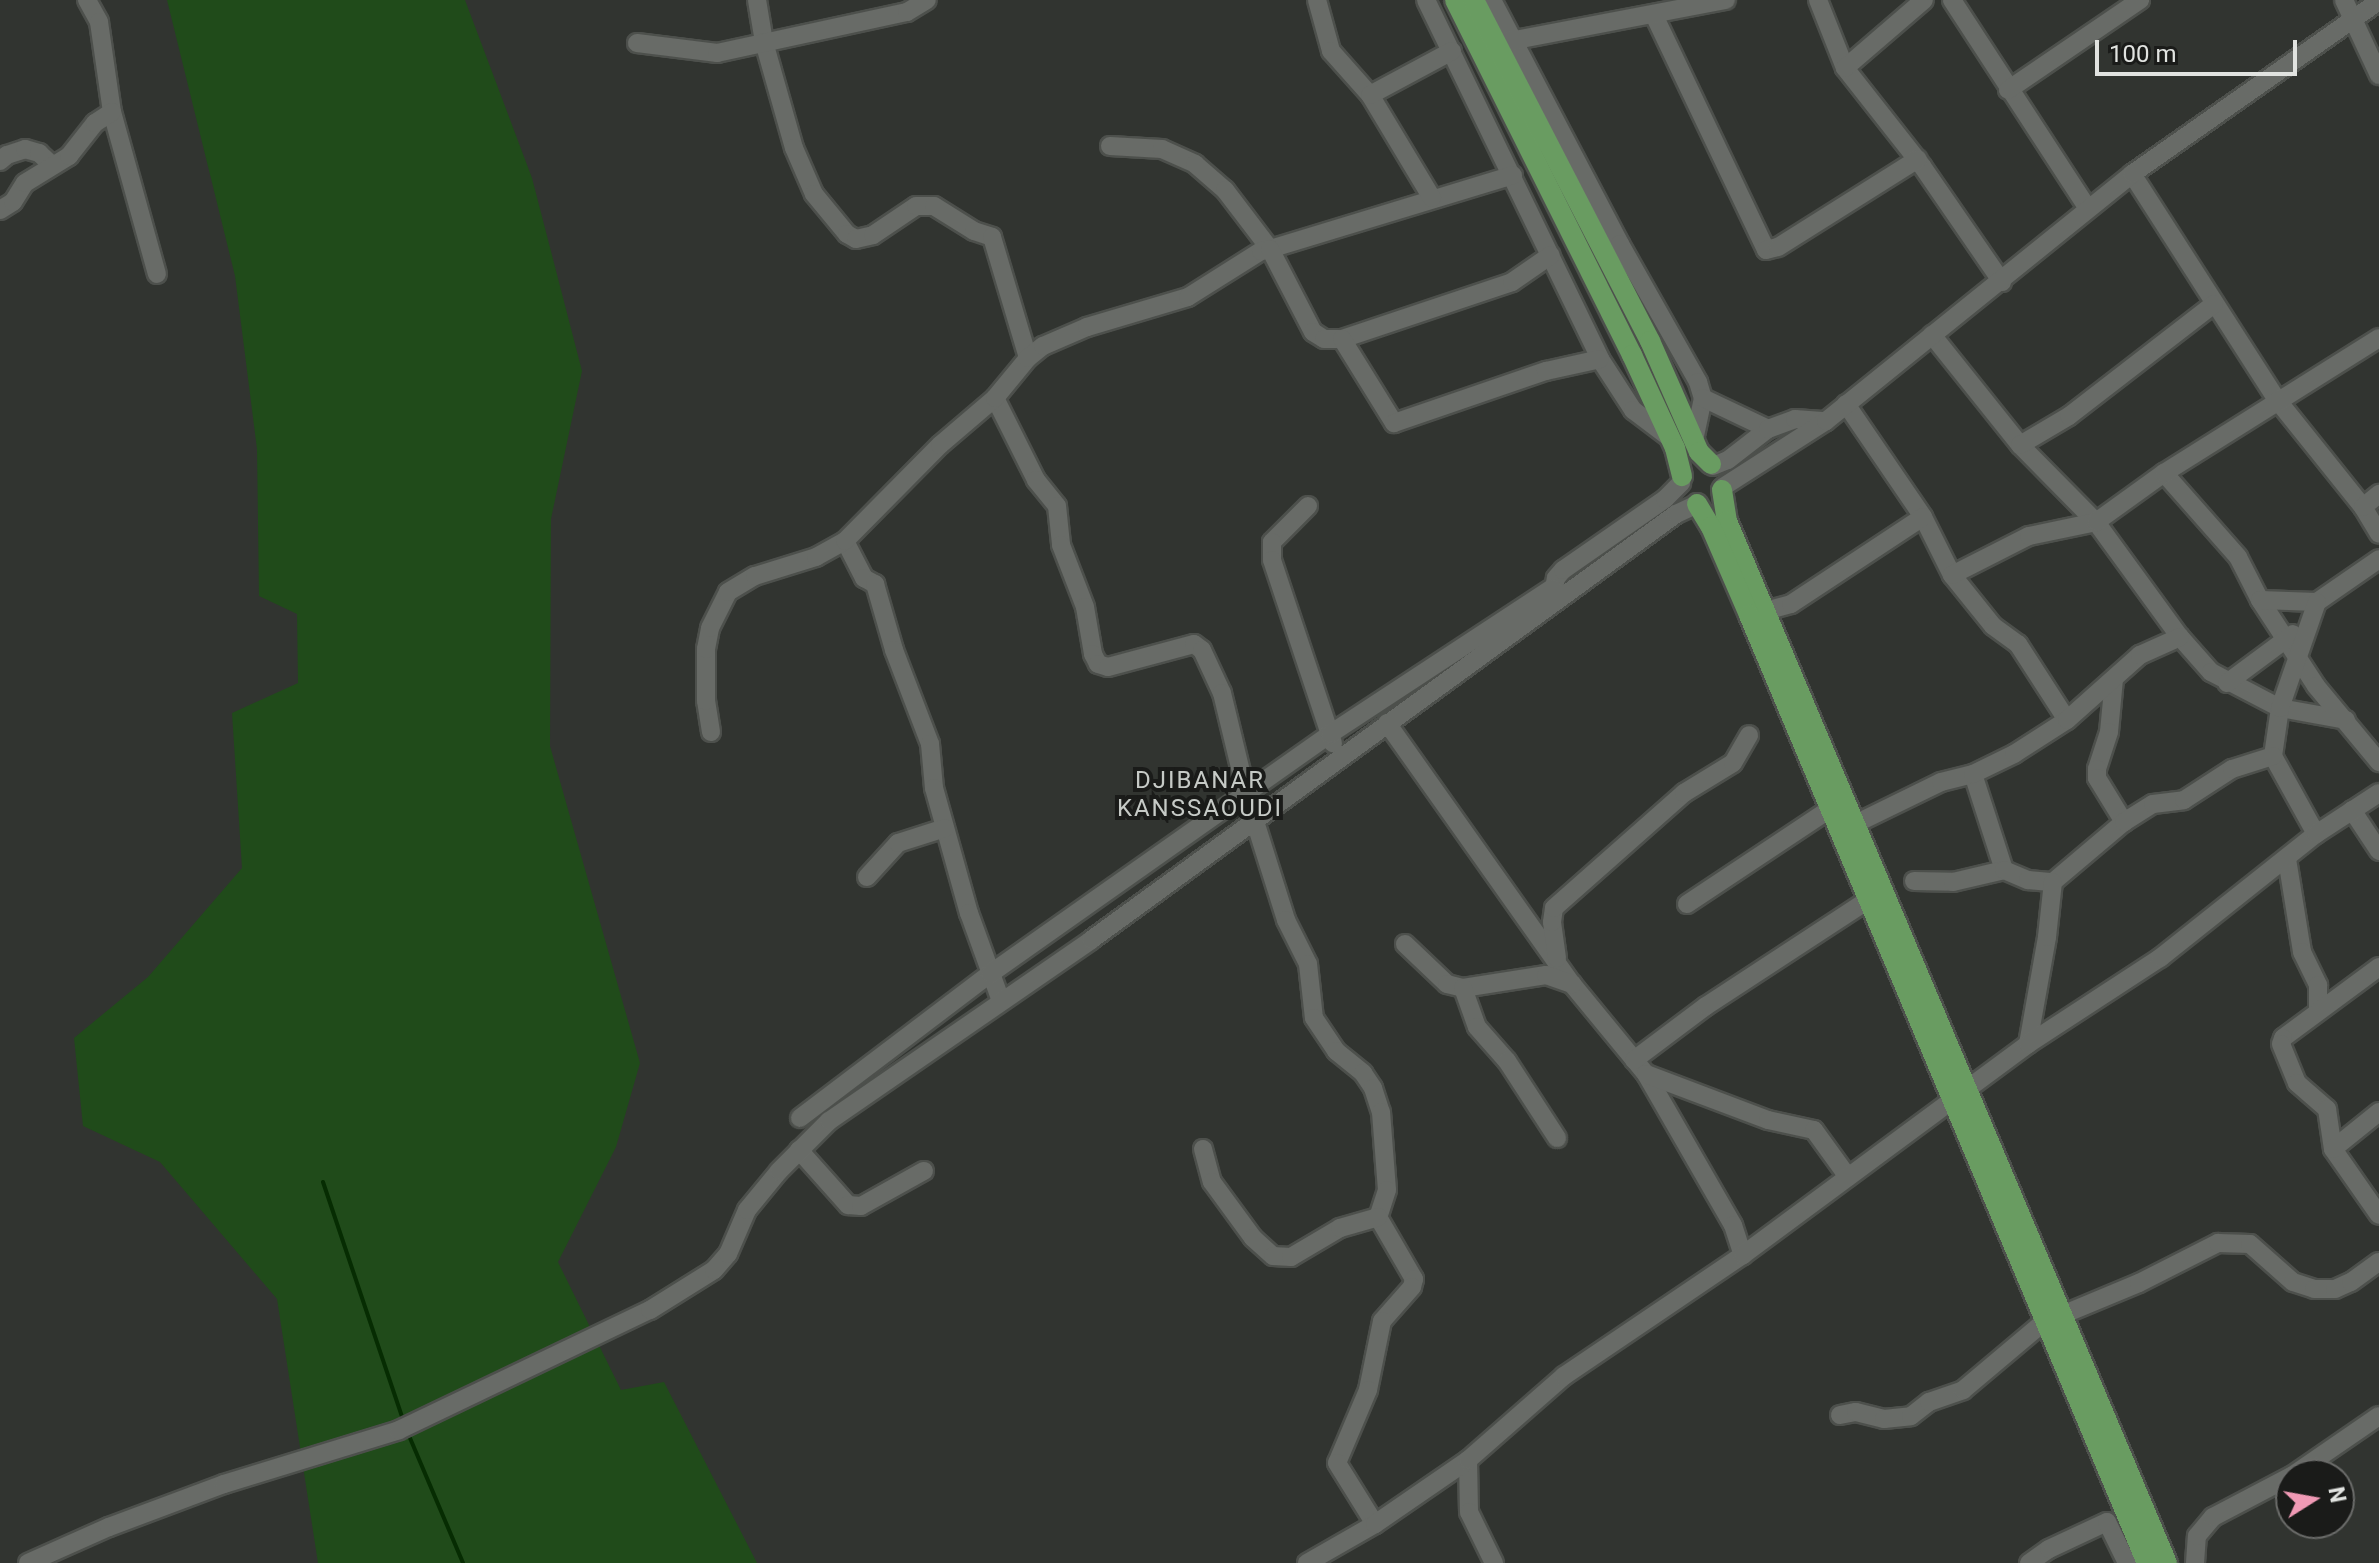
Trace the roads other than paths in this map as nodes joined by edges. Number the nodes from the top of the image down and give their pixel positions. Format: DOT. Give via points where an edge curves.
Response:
graph roads {
  1 [pos="87,0"];
  2 [pos="757,0"];
  3 [pos="883,0"];
  4 [pos="927,0"];
  5 [pos="1317,0"];
  6 [pos="1426,0"];
  7 [pos="1455,0"];
  8 [pos="1474,0"];
  9 [pos="1492,0"];
  10 [pos="1726,0"];
  11 [pos="1818,0"];
  12 [pos="1924,0"];
  13 [pos="1952,0"];
  14 [pos="2140,0"];
  15 [pos="2344,0"];
  16 [pos="2379,1"];
  17 [pos="900,13"];
  18 [pos="1654,15"];
  19 [pos="2354,17"];
  20 [pos="764,42"];
  21 [pos="1504,42"];
  22 [pos="637,43"];
  23 [pos="1452,51"];
  24 [pos="1845,68"];
  25 [pos="2379,75"];
  26 [pos="2008,90"];
  27 [pos="1370,95"];
  28 [pos="112,112"];
  29 [pos="1110,146"];
  30 [pos="1918,159"];
  31 [pos="0,161"];
  32 [pos="52,165"];
  33 [pos="2132,174"];
  34 [pos="1513,175"];
  35 [pos="1432,198"];
  36 [pos="2088,209"];
  37 [pos="0,210"];
  38 [pos="1270,249"];
  39 [pos="1551,255"];
  40 [pos="157,274"];
  41 [pos="2002,282"];
  42 [pos="2214,304"];
  43 [pos="1932,335"];
  44 [pos="2379,338"];
  45 [pos="1342,339"];
  46 [pos="1650,341"];
  47 [pos="1632,355"];
  48 [pos="1028,358"];
  49 [pos="1600,359"];
  50 [pos="995,398"];
  51 [pos="1703,398"];
  52 [pos="2278,401"];
  53 [pos="1846,404"];
  54 [pos="1826,421"];
  55 [pos="1768,429"];
  56 [pos="1695,436"];
  57 [pos="1670,438"];
  58 [pos="2020,445"];
  59 [pos="1712,465"];
  60 [pos="2164,473"];
  61 [pos="1682,479"];
  62 [pos="1722,489"];
  63 [pos="2379,494"];
  64 [pos="1697,504"];
  65 [pos="1308,506"];
  66 [pos="2363,507"];
  67 [pos="1923,517"];
  68 [pos="2096,522"];
  69 [pos="2379,534"];
  70 [pos="845,541"];
  71 [pos="2379,559"];
  72 [pos="1952,575"];
  73 [pos="1552,597"];
  74 [pos="2260,600"];
  75 [pos="2317,602"];
  76 [pos="1758,614"];
  77 [pos="2311,621"];
  78 [pos="2180,637"];
  79 [pos="2286,639"];
  80 [pos="2300,659"];
  81 [pos="2114,679"];
  82 [pos="2227,683"];
  83 [pos="2280,708"];
  84 [pos="2067,720"];
  85 [pos="2346,720"];
  86 [pos="1387,723"];
  87 [pos="711,732"];
  88 [pos="1330,734"];
  89 [pos="1749,735"];
  90 [pos="2273,756"];
  91 [pos="1338,757"];
  92 [pos="2379,762"];
  93 [pos="1973,774"];
  94 [pos="2379,793"];
  95 [pos="1247,796"];
  96 [pos="1830,809"];
  97 [pos="2352,810"];
  98 [pos="1255,821"];
  99 [pos="2124,822"];
  100 [pos="1855,824"];
  101 [pos="945,828"];
  102 [pos="2316,834"];
  103 [pos="2379,851"];
  104 [pos="2287,859"];
  105 [pos="2004,870"];
  106 [pos="867,877"];
  107 [pos="1914,881"];
  108 [pos="2053,882"];
  109 [pos="1868,900"];
  110 [pos="1687,904"];
  111 [pos="1405,944"];
  112 [pos="1557,961"];
  113 [pos="2379,967"];
  114 [pos="990,974"];
  115 [pos="1572,984"];
  116 [pos="1463,988"];
  117 [pos="1001,1001"];
  118 [pos="2318,1011"];
  119 [pos="2028,1044"];
  120 [pos="1640,1067"];
  121 [pos="1960,1097"];
  122 [pos="2379,1112"];
  123 [pos="800,1118"];
  124 [pos="1557,1138"];
  125 [pos="1203,1149"];
  126 [pos="2333,1149"];
  127 [pos="799,1150"];
  128 [pos="924,1171"];
  129 [pos="1848,1177"];
  130 [pos="2379,1215"];
  131 [pos="1378,1217"];
  132 [pos="1743,1255"];
  133 [pos="2379,1262"];
  134 [pos="2054,1318"];
  135 [pos="1840,1415"];
  136 [pos="2379,1416"];
  137 [pos="2317,1459"];
  138 [pos="1468,1460"];
  139 [pos="2275,1485"];
  140 [pos="2117,1519"];
  141 [pos="1375,1524"];
  142 [pos="28,1563"];
  143 [pos="1307,1563"];
  144 [pos="1494,1563"];
  145 [pos="2029,1563"];
  146 [pos="2127,1563"];
  147 [pos="2147,1563"];
  148 [pos="2167,1563"];
  149 [pos="2195,1563"];
  1 -- 28 [label="street" via="99,22"];
  2 -- 20 [label="street"];
  3 -- 17 [label="street"];
  4 -- 17 [label="street"];
  5 -- 27 [label="street" via="1331,51"];
  6 -- 23 [label="street"];
  7 -- 47 [label="main road"];
  8 -- 21 [label="main road"];
  9 -- 21 [label="street"];
  10 -- 18 [label="street"];
  11 -- 24 [label="street"];
  12 -- 24 [label="street"];
  13 -- 26 [label="street"];
  14 -- 26 [label="street"];
  15 -- 19 [label="street"];
  16 -- 19 [label="street"];
  17 -- 20 [label="street"];
  18 -- 21 [label="street"];
  18 -- 30 [label="street" via="1766,250"];
  19 -- 25 [label="street"];
  19 -- 33 [label="street"];
  20 -- 22 [label="street" via="717,53"];
  20 -- 48 [label="street" via="794,148 814,194 832,217 847,234 861,239 916,206 934,206 992,237"];
  21 -- 46 [label="main road"];
  21 -- 51 [label="street" via="1682,349"];
  23 -- 27 [label="street"];
  23 -- 34 [label="street"];
  24 -- 30 [label="street"];
  26 -- 36 [label="street"];
  27 -- 35 [label="street"];
  28 -- 32 [label="street" via="95,123 69,156"];
  28 -- 40 [label="street"];
  29 -- 38 [label="street" via="1162,149 1195,164 1225,190"];
  30 -- 41 [label="street"];
  31 -- 32 [label="street" via="25,149"];
  32 -- 37 [label="street" via="25,183 13,202"];
  33 -- 36 [label="street"];
  33 -- 42 [label="street"];
  34 -- 35 [label="street"];
  34 -- 39 [label="street"];
  35 -- 38 [label="street"];
  36 -- 41 [label="street"];
  38 -- 45 [label="street" via="1313,332 1324,339"];
  38 -- 48 [label="street" via="1198,293 1075,331"];
  39 -- 45 [label="street" via="1512,282"];
  39 -- 49 [label="street"];
  41 -- 43 [label="street"];
  42 -- 52 [label="street"];
  42 -- 58 [label="street" via="2069,416"];
  43 -- 53 [label="street"];
  43 -- 58 [label="street"];
  44 -- 52 [label="street"];
  45 -- 49 [label="street" via="1394,423 1546,371"];
  46 -- 47 [label="main road"];
  46 -- 56 [label="main road"];
  47 -- 57 [label="main road"];
  48 -- 50 [label="street"];
  49 -- 57 [label="street" via="1633,410"];
  50 -- 70 [label="street"];
  50 -- 95 [label="street" via="1036,480 1057,506 1061,545 1085,607 1098,664 1108,667 1146,654 1198,646 1222,693"];
  51 -- 55 [label="street"];
  51 -- 56 [label="street"];
  52 -- 60 [label="street"];
  52 -- 66 [label="street"];
  53 -- 54 [label="street"];
  53 -- 67 [label="street"];
  54 -- 55 [label="street" via="1795,419"];
  54 -- 62 [label="street"];
  55 -- 59 [label="street" via="1728,460"];
  56 -- 59 [label="main road" via="1699,452"];
  57 -- 61 [label="main road"];
  58 -- 68 [label="street"];
  59 -- 61 [label="main road" via="1698,462"];
  59 -- 62 [label="main road" via="1721,474"];
  60 -- 68 [label="street"];
  60 -- 74 [label="street" via="2238,557"];
  61 -- 64 [label="main road" via="1685,496"];
  61 -- 73 [label="street" via="1665,499 1563,570"];
  62 -- 64 [label="main road" via="1711,503"];
  62 -- 76 [label="main road" via="1727,521"];
  63 -- 66 [label="street"];
  64 -- 73 [label="street"];
  64 -- 76 [label="main road"];
  65 -- 88 [label="street" via="1272,542 1272,560"];
  66 -- 69 [label="street"];
  67 -- 72 [label="street"];
  67 -- 76 [label="street" via="1791,604"];
  68 -- 72 [label="street" via="2029,536"];
  68 -- 78 [label="street"];
  70 -- 87 [label="street" via="728,592 706,649"];
  70 -- 101 [label="street" via="864,578 880,595 894,650 930,744"];
  71 -- 75 [label="street"];
  72 -- 84 [label="street" via="1987,620 2018,644"];
  73 -- 86 [label="street"];
  73 -- 88 [label="street"];
  74 -- 75 [label="street"];
  74 -- 79 [label="street"];
  75 -- 77 [label="street"];
  76 -- 96 [label="main road"];
  76 -- 100 [label="main road"];
  77 -- 79 [label="street"];
  77 -- 80 [label="street"];
  78 -- 81 [label="street" via="2140,655"];
  78 -- 82 [label="street"];
  79 -- 80 [label="street"];
  79 -- 82 [label="street"];
  80 -- 83 [label="street"];
  80 -- 85 [label="street"];
  81 -- 84 [label="street"];
  81 -- 99 [label="street" via="2109,732 2097,778"];
  82 -- 83 [label="street"];
  83 -- 85 [label="street"];
  83 -- 90 [label="street"];
  84 -- 93 [label="street"];
  85 -- 92 [label="street"];
  86 -- 91 [label="street"];
  86 -- 112 [label="street"];
  88 -- 91 [label="street"];
  88 -- 95 [label="street"];
  89 -- 112 [label="street" via="1733,763 1684,793 1554,908"];
  90 -- 99 [label="street" via="2232,769 2184,800 2153,804"];
  90 -- 102 [label="street"];
  91 -- 98 [label="street"];
  93 -- 100 [label="street" via="1941,782"];
  93 -- 105 [label="street"];
  94 -- 97 [label="street"];
  95 -- 98 [label="street"];
  95 -- 114 [label="street"];
  96 -- 109 [label="main road"];
  96 -- 110 [label="street"];
  97 -- 102 [label="street"];
  97 -- 103 [label="street"];
  98 -- 117 [label="street"];
  98 -- 131 [label="street" via="1286,920 1308,964 1314,1018 1336,1051 1363,1073 1381,1112 1387,1190"];
  99 -- 108 [label="street"];
  100 -- 121 [label="main road"];
  101 -- 106 [label="street" via="898,843"];
  101 -- 114 [label="street"];
  102 -- 104 [label="street"];
  104 -- 118 [label="street" via="2302,952 2318,985"];
  104 -- 119 [label="street" via="2160,958"];
  105 -- 107 [label="street" via="1953,882"];
  105 -- 108 [label="street" via="2028,880"];
  108 -- 119 [label="street"];
  109 -- 120 [label="street" via="1706,1006"];
  109 -- 121 [label="main road"];
  111 -- 116 [label="street" via="1447,984"];
  112 -- 115 [label="street"];
  113 -- 118 [label="street"];
  114 -- 117 [label="street"];
  114 -- 123 [label="street"];
  115 -- 116 [label="street" via="1546,975"];
  115 -- 120 [label="street"];
  116 -- 124 [label="street" via="1477,1027 1507,1061"];
  117 -- 127 [label="street" via="829,1121"];
  118 -- 126 [label="street" via="2281,1044 2297,1083 2327,1109"];
  119 -- 121 [label="street"];
  120 -- 129 [label="street" via="1768,1120 1814,1130"];
  120 -- 132 [label="street" via="1733,1225"];
  121 -- 129 [label="street"];
  121 -- 134 [label="main road"];
  122 -- 126 [label="street"];
  125 -- 131 [label="street" via="1212,1182 1273,1256 1291,1257 1340,1228"];
  126 -- 130 [label="street"];
  127 -- 128 [label="street" via="848,1205 861,1206"];
  127 -- 142 [label="street" via="747,1210 728,1254 714,1270 650,1310 399,1430 224,1484"];
  129 -- 132 [label="street"];
  131 -- 141 [label="street" via="1412,1271 1412,1287 1382,1321 1368,1390 1337,1463"];
  132 -- 138 [label="street" via="1564,1376"];
  133 -- 134 [label="street" via="2335,1289 2314,1289 2293,1282 2250,1244 2218,1243"];
  134 -- 135 [label="street" via="1963,1390 1929,1402 1911,1416"];
  134 -- 140 [label="main road"];
  134 -- 148 [label="main road"];
  136 -- 137 [label="street"];
  138 -- 141 [label="street"];
  138 -- 144 [label="street" via="1469,1512"];
  139 -- 149 [label="street" via="2213,1517 2197,1536"];
  140 -- 145 [label="street"];
  140 -- 146 [label="street"];
  140 -- 147 [label="main road"];
  141 -- 143 [label="street"];
}
